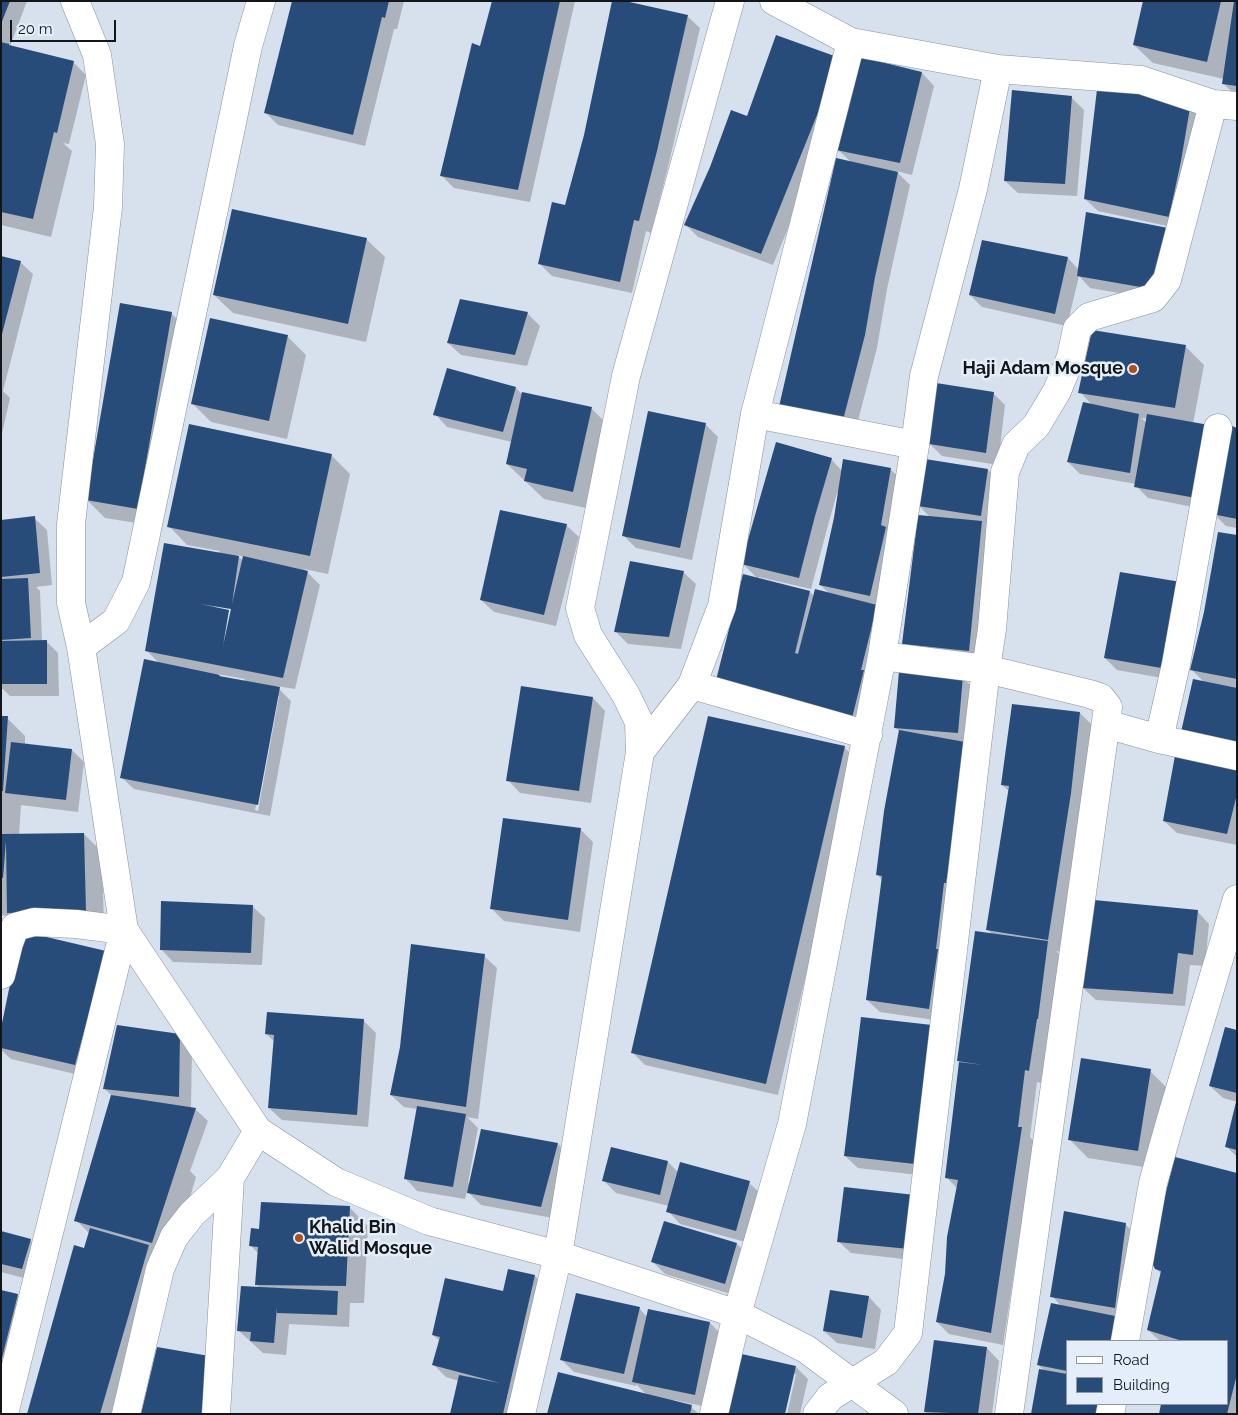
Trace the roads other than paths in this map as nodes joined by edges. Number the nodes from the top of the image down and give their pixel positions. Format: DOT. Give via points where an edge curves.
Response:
graph roads {
  1 [pos="75,1"];
  2 [pos="261,1"];
  3 [pos="730,1"];
  4 [pos="774,1"];
  5 [pos="851,42"];
  6 [pos="998,69"];
  7 [pos="1225,105"];
  8 [pos="755,414"];
  9 [pos="1218,428"];
  10 [pos="915,445"];
  11 [pos="81,648"];
  12 [pos="882,656"];
  13 [pos="986,669"];
  14 [pos="692,685"];
  15 [pos="1106,724"];
  16 [pos="868,735"];
  17 [pos="1159,739"];
  18 [pos="640,752"];
  19 [pos="1237,756"];
  20 [pos="1237,899"];
  21 [pos="124,930"];
  22 [pos="1,975"];
  23 [pos="258,1132"];
  24 [pos="230,1178"];
  25 [pos="558,1255"];
  26 [pos="737,1314"];
  27 [pos="1125,1340"];
  28 [pos="852,1382"];
  29 [pos="4,1414"];
  30 [pos="126,1414"];
  31 [pos="216,1414"];
  32 [pos="521,1414"];
  33 [pos="714,1414"];
  34 [pos="817,1414"];
  35 [pos="894,1414"];
  36 [pos="1009,1414"];
  1 -- 11 [label="street" via="98,55 110,144 108,207 71,524 71,603"];
  2 -- 11 [label="street" via="246,56 136,582 116,621"];
  3 -- 18 [label="street" via="626,376 580,608 588,635 626,694 639,722"];
  4 -- 5 [label="street"];
  5 -- 6 [label="street"];
  5 -- 8 [label="street"];
  6 -- 7 [label="street" via="1141,80"];
  6 -- 10 [label="street" via="973,189 924,376"];
  7 -- 13 [label="street" via="1167,280 1153,298 1089,317 1077,329 1071,357 1057,391 1036,426 1016,445 1005,472"];
  8 -- 10 [label="street"];
  8 -- 14 [label="street" via="722,606"];
  9 -- 17 [label="street" via="1176,664"];
  10 -- 12 [label="street"];
  11 -- 21 [label="street"];
  12 -- 13 [label="street"];
  12 -- 16 [label="street"];
  13 -- 15 [label="street" via="1101,698 1108,708"];
  13 -- 28 [label="street" via="908,1333 886,1362"];
  14 -- 16 [label="street"];
  14 -- 18 [label="street"];
  15 -- 17 [label="street"];
  15 -- 36 [label="street"];
  16 -- 26 [label="street" via="792,1124"];
  17 -- 19 [label="street"];
  18 -- 25 [label="street"];
  20 -- 27 [label="street" via="1153,1182"];
  21 -- 22 [label="street" via="34,922 15,927"];
  21 -- 23 [label="street"];
  21 -- 29 [label="street"];
  23 -- 24 [label="street"];
  23 -- 25 [label="street" via="336,1182 420,1217"];
  24 -- 30 [label="street" via="192,1214 174,1237 160,1269"];
  24 -- 31 [label="street"];
  25 -- 26 [label="street"];
  25 -- 32 [label="street"];
  26 -- 28 [label="street" via="806,1349"];
  26 -- 33 [label="street"];
  28 -- 34 [label="street" via="830,1397"];
  28 -- 35 [label="street"];
}
